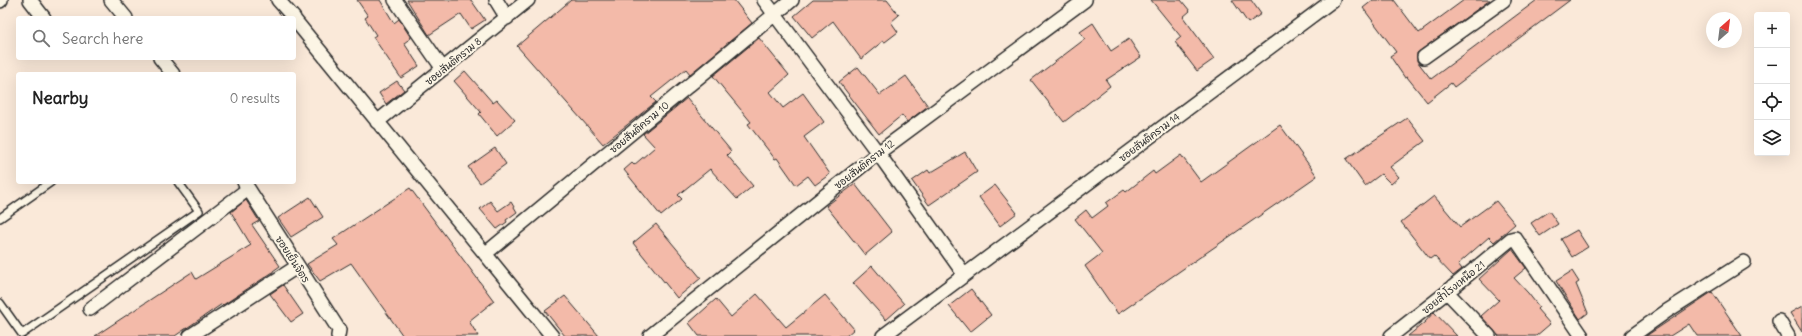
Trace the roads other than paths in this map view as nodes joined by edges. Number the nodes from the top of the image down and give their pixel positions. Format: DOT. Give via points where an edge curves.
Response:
graph roads {
  1 [pos="30,0"];
  2 [pos="111,0"];
  3 [pos="278,0"];
  4 [pos="395,0"];
  5 [pos="496,0"];
  6 [pos="528,0"];
  7 [pos="764,0"];
  8 [pos="792,0"];
  9 [pos="1085,0"];
  10 [pos="1333,0"];
  11 [pos="1504,0"];
  12 [pos="774,14"];
  13 [pos="42,16"];
  14 [pos="124,16"];
  15 [pos="292,16"];
  16 [pos="507,18"];
  17 [pos="296,21"];
  18 [pos="1424,57"];
  19 [pos="162,60"];
  20 [pos="443,69"];
  21 [pos="171,72"];
  22 [pos="377,122"];
  23 [pos="878,153"];
  24 [pos="48,184"];
  25 [pos="179,184"];
  26 [pos="246,185"];
  27 [pos="0,218"];
  28 [pos="485,254"];
  29 [pos="1744,262"];
  30 [pos="298,266"];
  31 [pos="964,274"];
  32 [pos="1447,292"];
  33 [pos="0,302"];
  34 [pos="90,309"];
  35 [pos="1779,321"];
  36 [pos="190,336"];
  37 [pos="338,336"];
  38 [pos="552,336"];
  39 [pos="650,336"];
  40 [pos="883,336"];
  41 [pos="1391,336"];
  42 [pos="1489,336"];
  43 [pos="1582,336"];
  44 [pos="1632,336"];
  45 [pos="1788,336"];
  1 -- 13 [label="street"];
  2 -- 14 [label="street"];
  3 -- 15 [label="street"];
  4 -- 20 [label="street"];
  5 -- 16 [label="street"];
  6 -- 16 [label="street, ซอยสันติคราม 8"];
  7 -- 12 [label="street"];
  8 -- 12 [label="street, ซอยสันติคราม 10"];
  9 -- 23 [label="street, ซอยสันติคราม 12"];
  10 -- 31 [label="street, ซอยสันติคราม 14"];
  11 -- 18 [label="street"];
  12 -- 23 [label="street"];
  12 -- 28 [label="street, ซอยสันติคราม 10"];
  16 -- 20 [label="street, ซอยสันติคราม 8"];
  17 -- 22 [label="street"];
  19 -- 21 [label="street"];
  20 -- 22 [label="street, ซอยสันติคราม 8"];
  22 -- 28 [label="street"];
  23 -- 31 [label="street"];
  23 -- 39 [label="street, ซอยสันติคราม 12"];
  24 -- 27 [label="lane"];
  25 -- 33 [label="lane" via="199,211 22,334"];
  26 -- 30 [label="street, ซอยเย็นจิตร"];
  26 -- 34 [label="street"];
  28 -- 38 [label="street"];
  29 -- 44 [label="street"];
  30 -- 36 [label="street"];
  30 -- 37 [label="street, ซอยเย็นจิตร" via="339,330"];
  31 -- 40 [label="street, ซอยสันติคราม 14"];
  32 -- 41 [label="street, ซอยสำโรงเหนือ 21"];
  32 -- 42 [label="street"];
  32 -- 43 [label="street, ซอยสำโรงเหนือ 21" via="1515,238"];
  35 -- 45 [label="street"];
}
